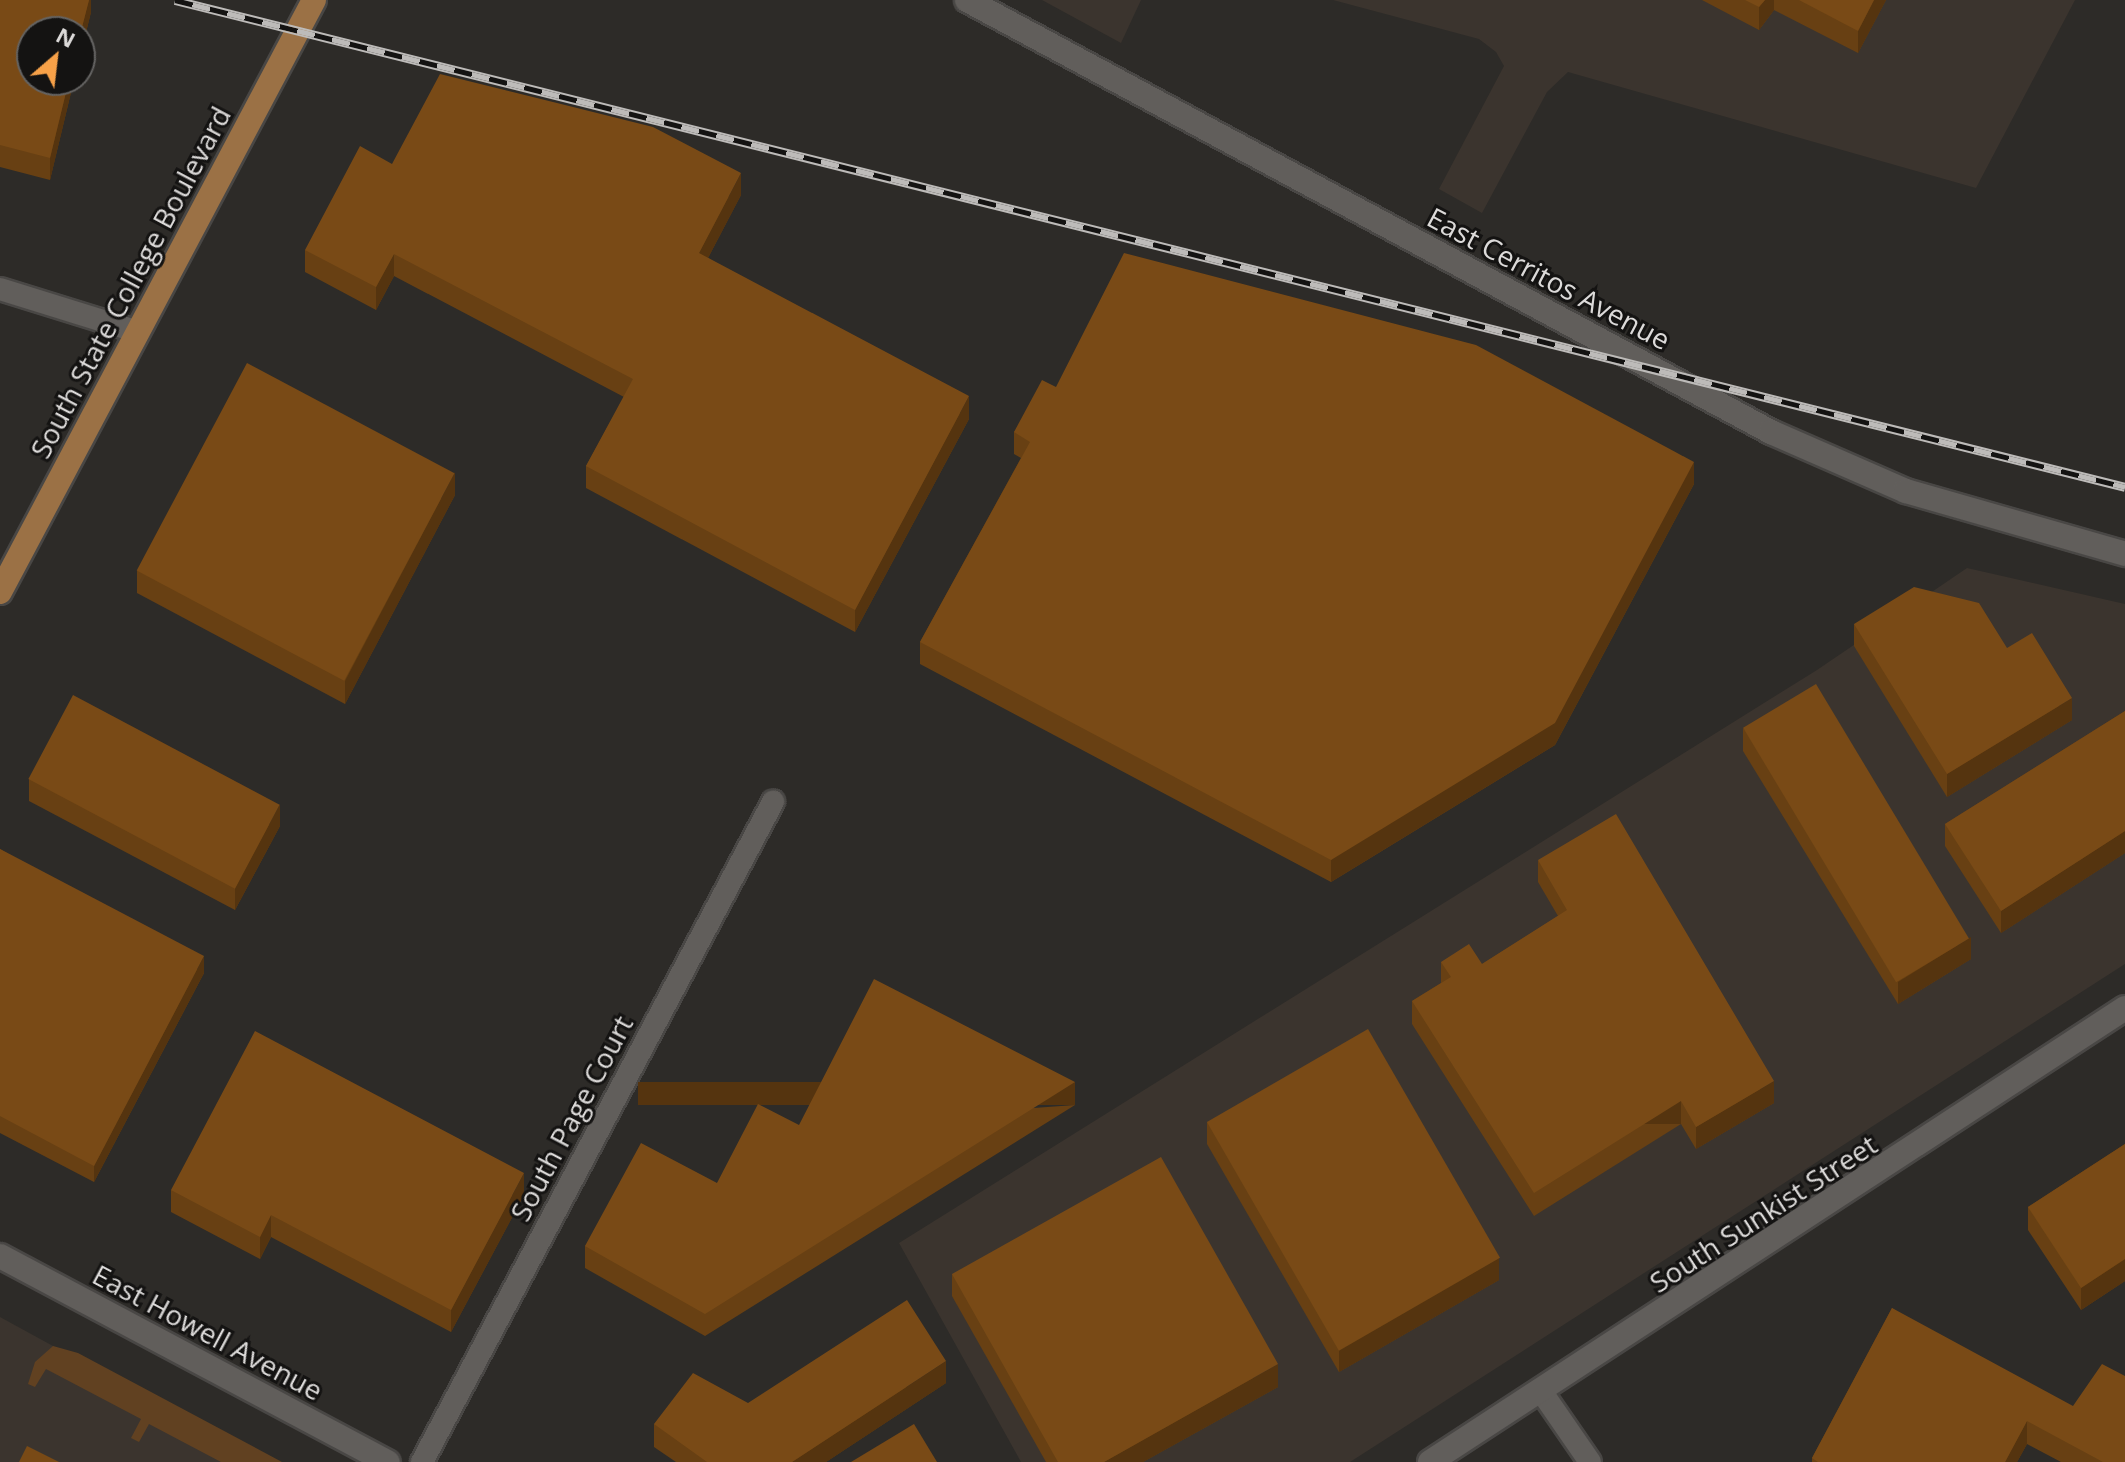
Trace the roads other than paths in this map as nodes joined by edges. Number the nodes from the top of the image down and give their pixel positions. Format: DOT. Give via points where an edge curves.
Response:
graph roads {
  1 [pos="314,0"];
  2 [pos="967,0"];
  3 [pos="0,289"];
  4 [pos="138,332"];
  5 [pos="2125,554"];
  6 [pos="0,592"];
  7 [pos="773,802"];
  8 [pos="2125,1008"];
  9 [pos="0,1256"];
  10 [pos="1541,1391"];
  11 [pos="388,1462"];
  12 [pos="422,1462"];
  13 [pos="1430,1462"];
  14 [pos="1590,1462"];
  1 -- 4 [label="main road, South State College Boulevard"];
  2 -- 5 [label="main road, East Cerritos Avenue" via="1771,432 1906,491"];
  3 -- 4 [label="street"];
  4 -- 6 [label="main road, South State College Boulevard"];
  7 -- 12 [label="street, South Page Court"];
  8 -- 10 [label="main road, South Sunkist Street"];
  9 -- 11 [label="main road, East Howell Avenue"];
  10 -- 13 [label="main road, South Sunkist Street"];
  10 -- 14 [label="street"];
}
